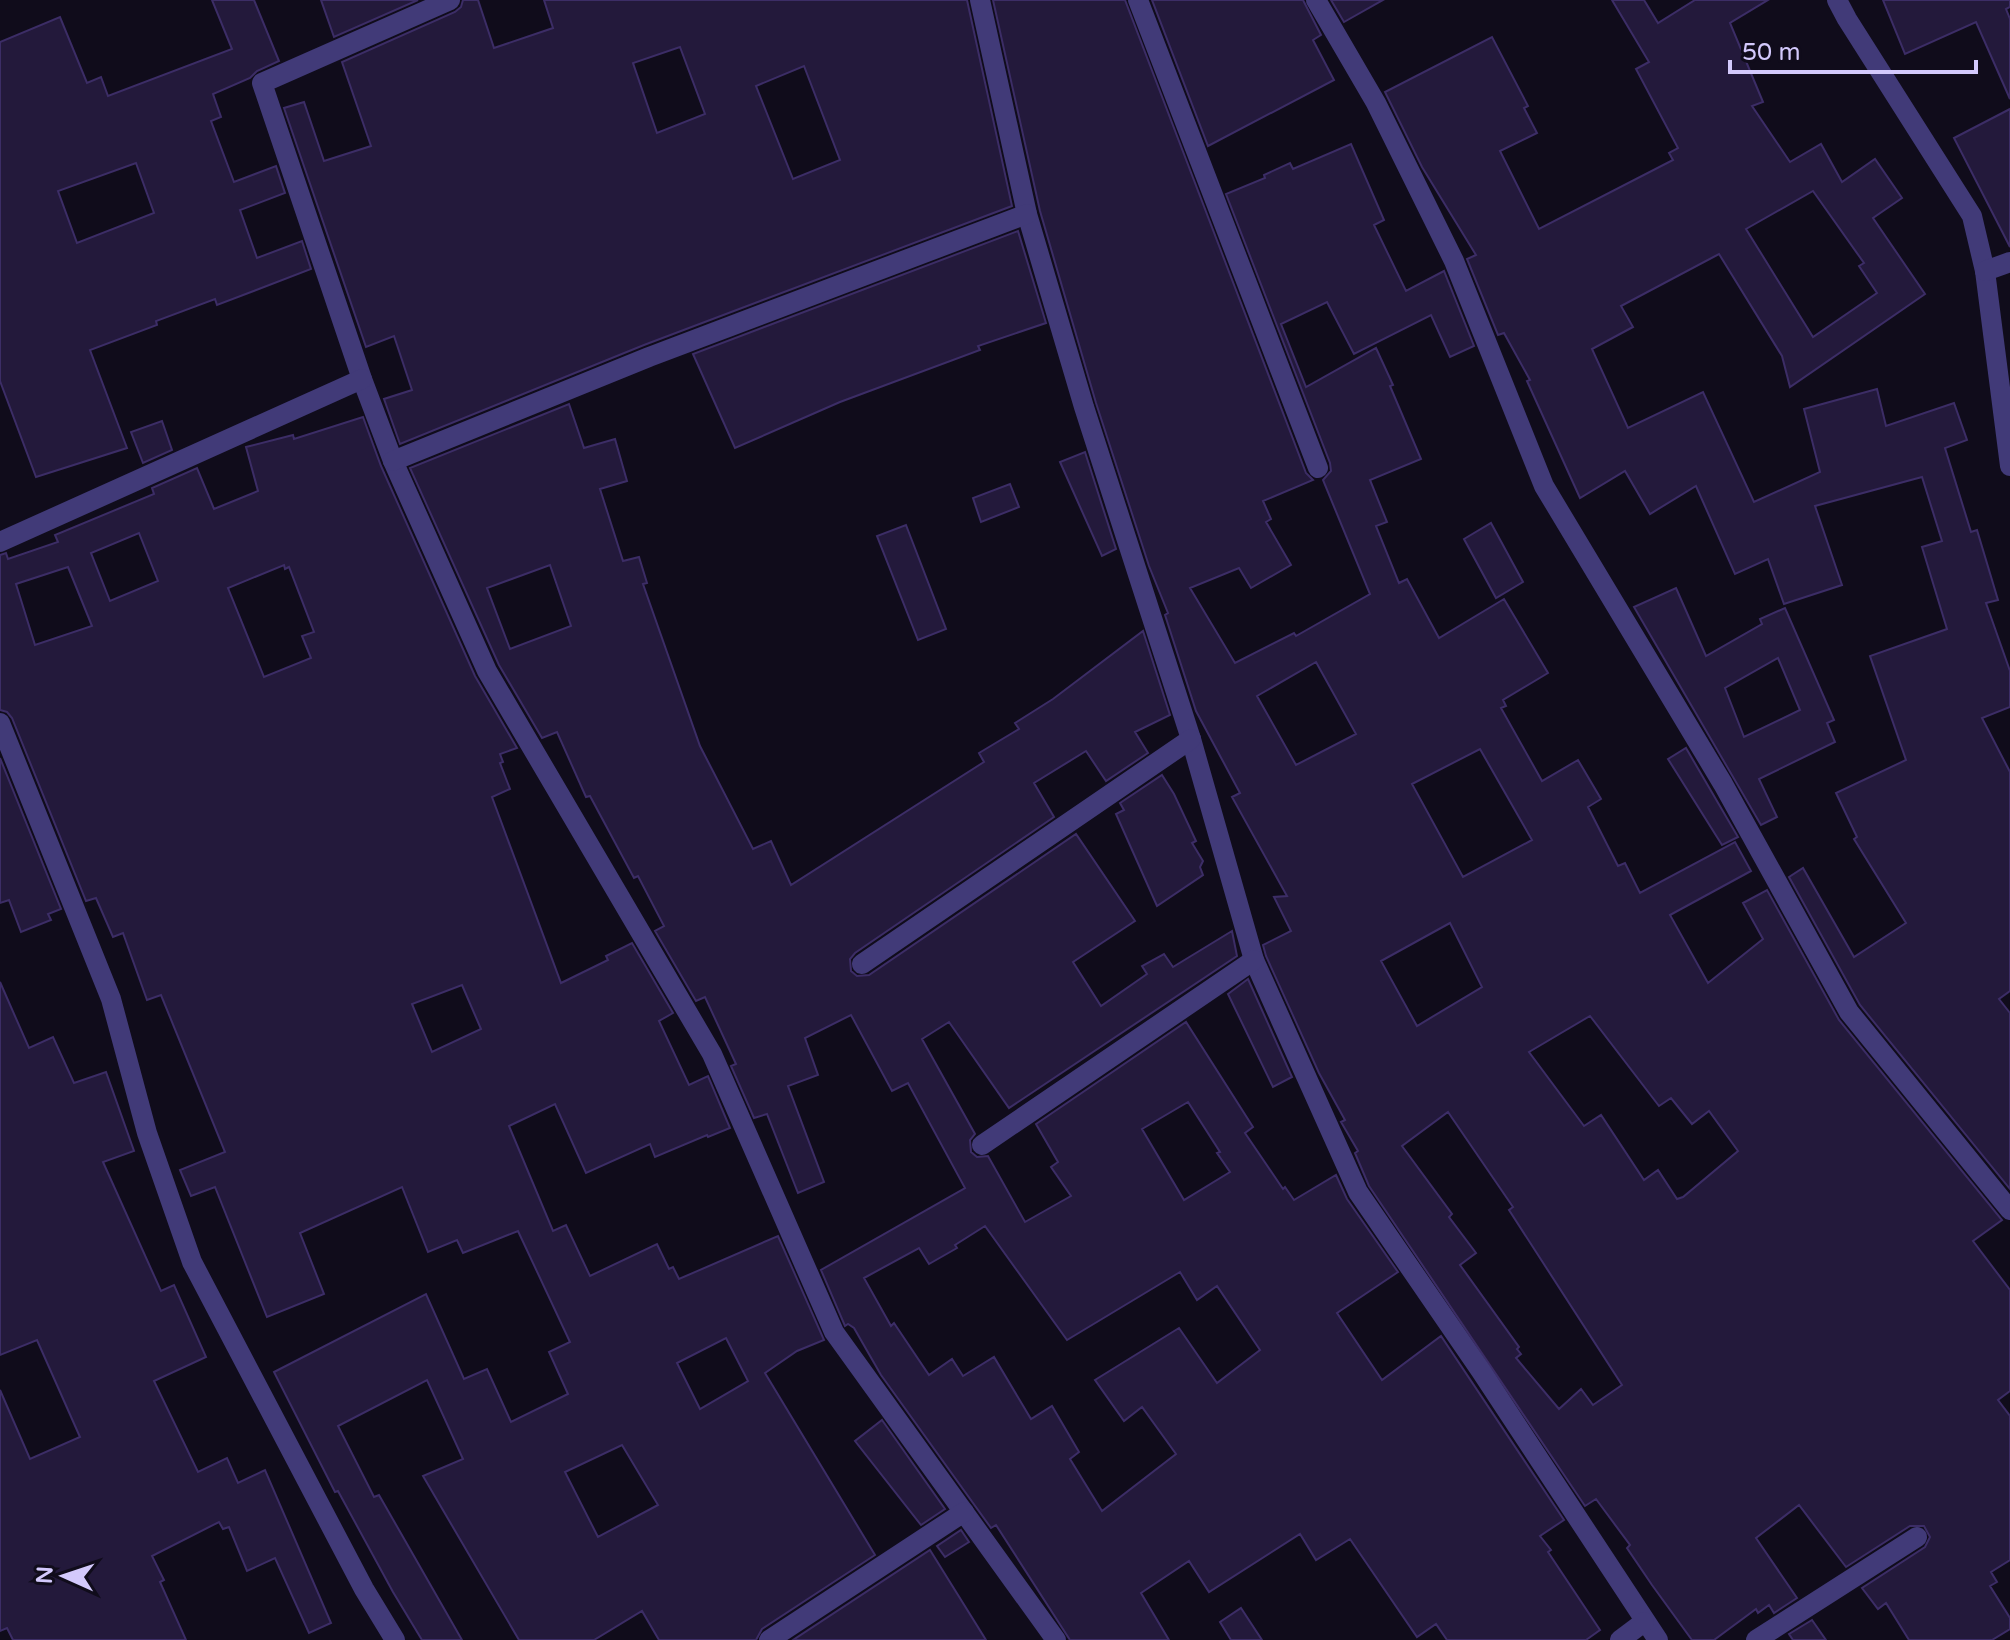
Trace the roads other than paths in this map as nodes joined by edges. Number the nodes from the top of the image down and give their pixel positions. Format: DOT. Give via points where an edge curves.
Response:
graph roads {
  1 [pos="450,0"];
  2 [pos="980,0"];
  3 [pos="1138,0"];
  4 [pos="1316,0"];
  5 [pos="1837,0"];
  6 [pos="1027,214"];
  7 [pos="2010,262"];
  8 [pos="1985,271"];
  9 [pos="362,379"];
  10 [pos="393,461"];
  11 [pos="2010,466"];
  12 [pos="1318,468"];
  13 [pos="0,542"];
  14 [pos="0,723"];
  15 [pos="1191,739"];
  16 [pos="1254,960"];
  17 [pos="862,964"];
  18 [pos="982,1145"];
  19 [pos="2010,1210"];
  20 [pos="964,1512"];
  21 [pos="1917,1537"];
  22 [pos="1644,1622"];
  23 [pos="395,1640"];
  24 [pos="769,1640"];
  25 [pos="1056,1640"];
  26 [pos="1620,1640"];
  27 [pos="1658,1640"];
  28 [pos="1756,1640"];
  1 -- 9 [label="street" via="262,83"];
  2 -- 6 [label="street"];
  3 -- 12 [label="street"];
  4 -- 19 [label="street" via="1376,103 1454,261 1544,486 1723,784 1849,1012"];
  5 -- 8 [label="street" via="1972,216"];
  6 -- 10 [label="street"];
  6 -- 15 [label="street"];
  7 -- 8 [label="street"];
  8 -- 11 [label="street"];
  9 -- 10 [label="street"];
  9 -- 13 [label="street"];
  10 -- 20 [label="street" via="487,671 712,1054 834,1332"];
  14 -- 23 [label="street" via="111,999 147,1133 192,1262"];
  15 -- 16 [label="street"];
  15 -- 17 [label="street"];
  16 -- 18 [label="street"];
  16 -- 22 [label="street" via="1358,1192"];
  20 -- 24 [label="street"];
  20 -- 25 [label="street"];
  21 -- 28 [label="street"];
  22 -- 26 [label="street"];
  22 -- 27 [label="street"];
}
